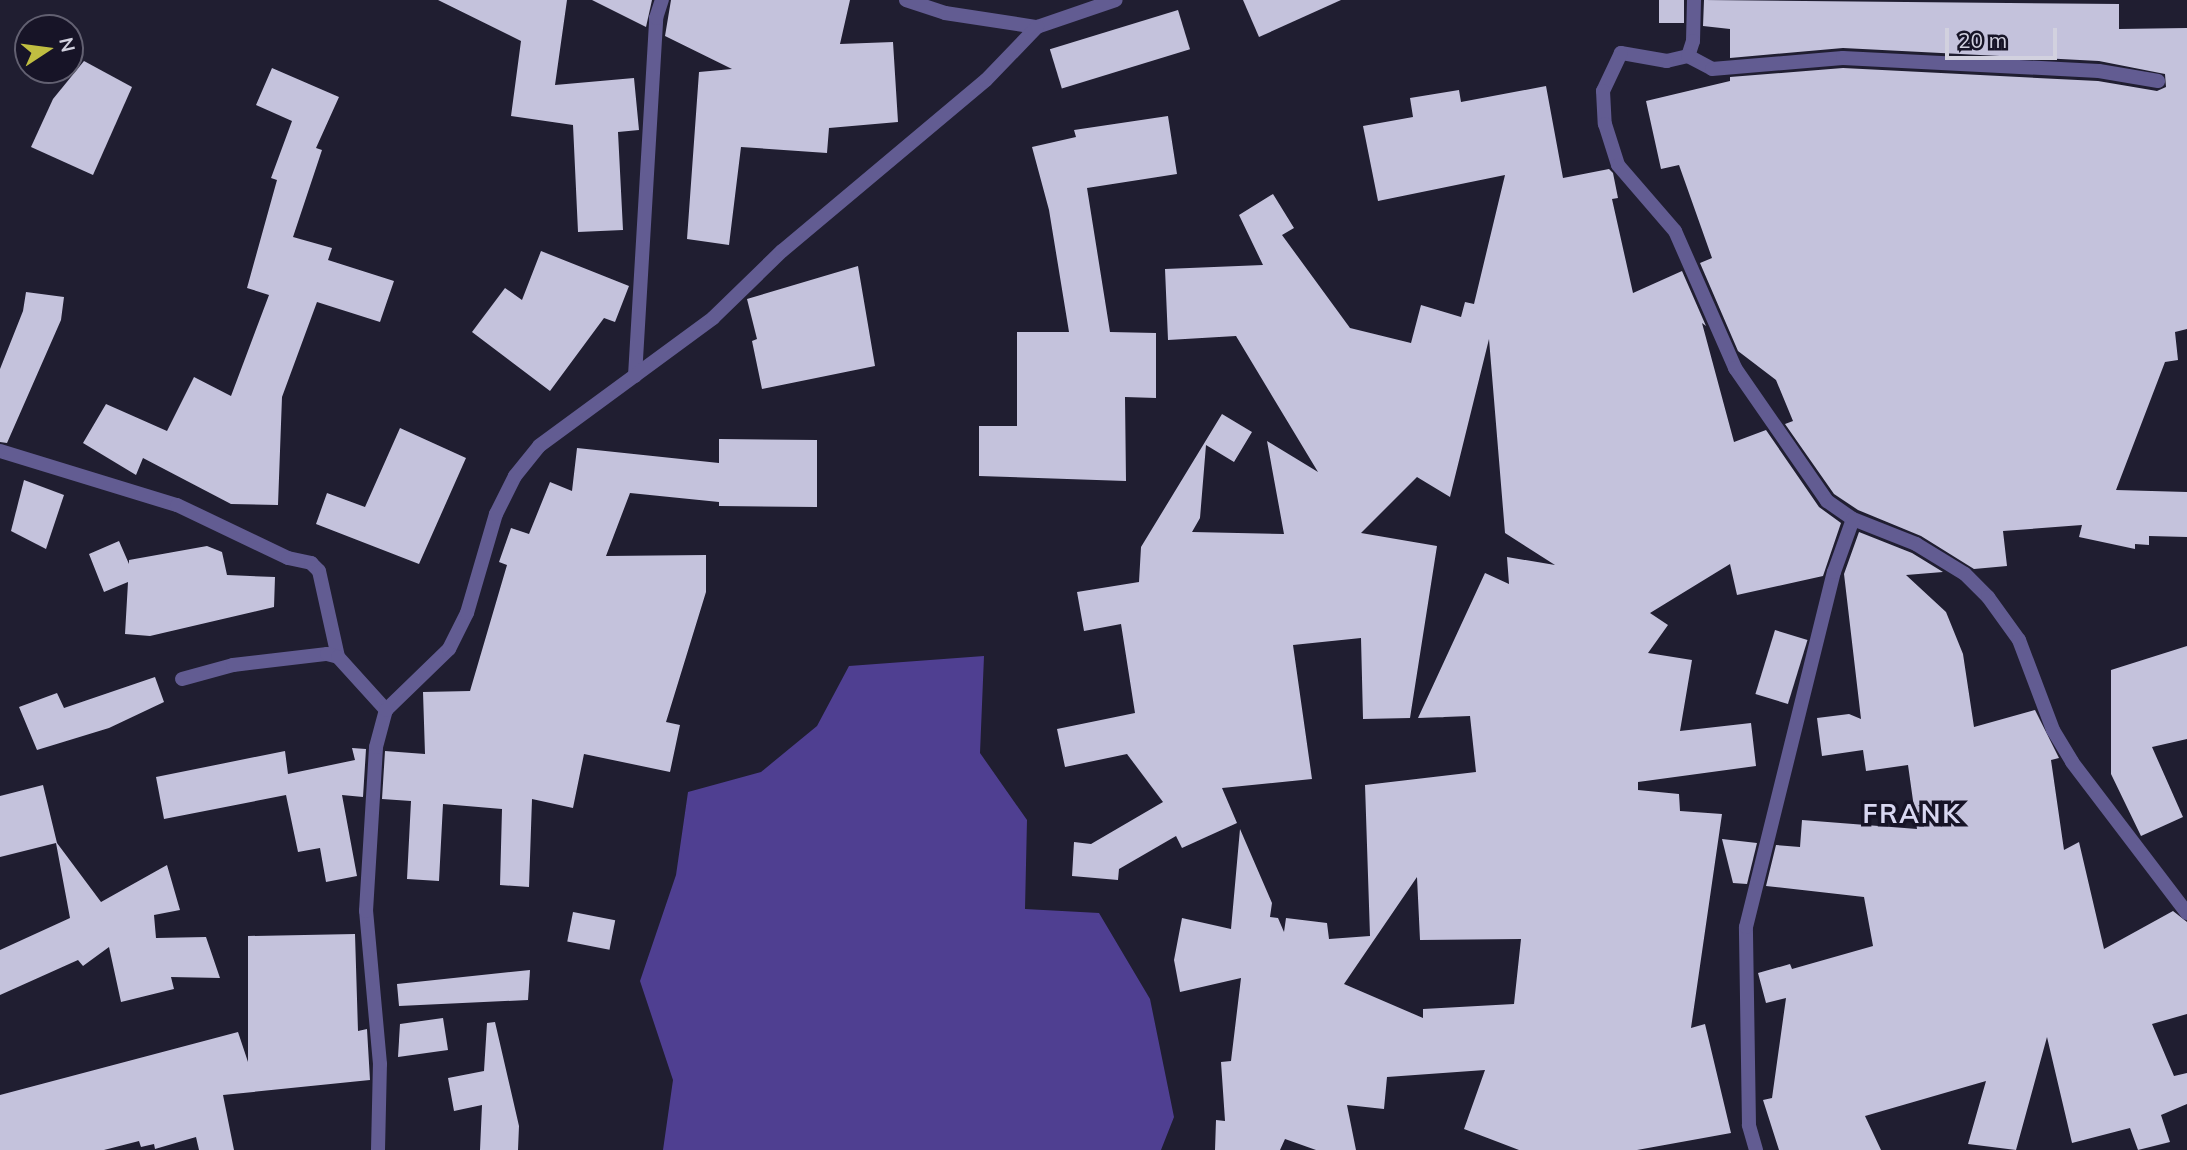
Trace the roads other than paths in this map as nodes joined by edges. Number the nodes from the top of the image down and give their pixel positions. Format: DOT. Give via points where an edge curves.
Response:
graph roads {
  1 [pos="662,0"];
  2 [pos="906,0"];
  3 [pos="1116,0"];
  4 [pos="1694,0"];
  5 [pos="1037,27"];
  6 [pos="1688,56"];
  7 [pos="2158,81"];
  8 [pos="635,376"];
  9 [pos="0,451"];
  10 [pos="1853,519"];
  11 [pos="338,657"];
  12 [pos="182,679"];
  13 [pos="386,710"];
  14 [pos="2187,913"];
  15 [pos="378,1150"];
  16 [pos="1756,1150"];
  1 -- 8 [label="street" via="656,18"];
  2 -- 5 [label="street" via="945,13"];
  3 -- 5 [label="street"];
  4 -- 6 [label="street"];
  5 -- 8 [label="street" via="986,80 782,251 713,318"];
  6 -- 7 [label="street" via="1712,69 1843,58 2099,71"];
  6 -- 10 [label="street" via="1667,61 1622,53 1603,92 1605,124 1618,164 1675,230 1735,368 1827,501"];
  8 -- 13 [label="street" via="539,446 515,476 496,514 467,613 449,649"];
  9 -- 11 [label="street" via="177,505 288,558 311,563 319,571"];
  10 -- 14 [label="street" via="1916,544 1965,574 1987,597 2019,640 2041,688 2053,730 2072,762"];
  10 -- 16 [label="street" via="1834,572 1746,927 1749,1125"];
  11 -- 12 [label="street" via="233,665"];
  11 -- 13 [label="street"];
  13 -- 15 [label="street" via="376,747 366,911 380,1064"];
}
